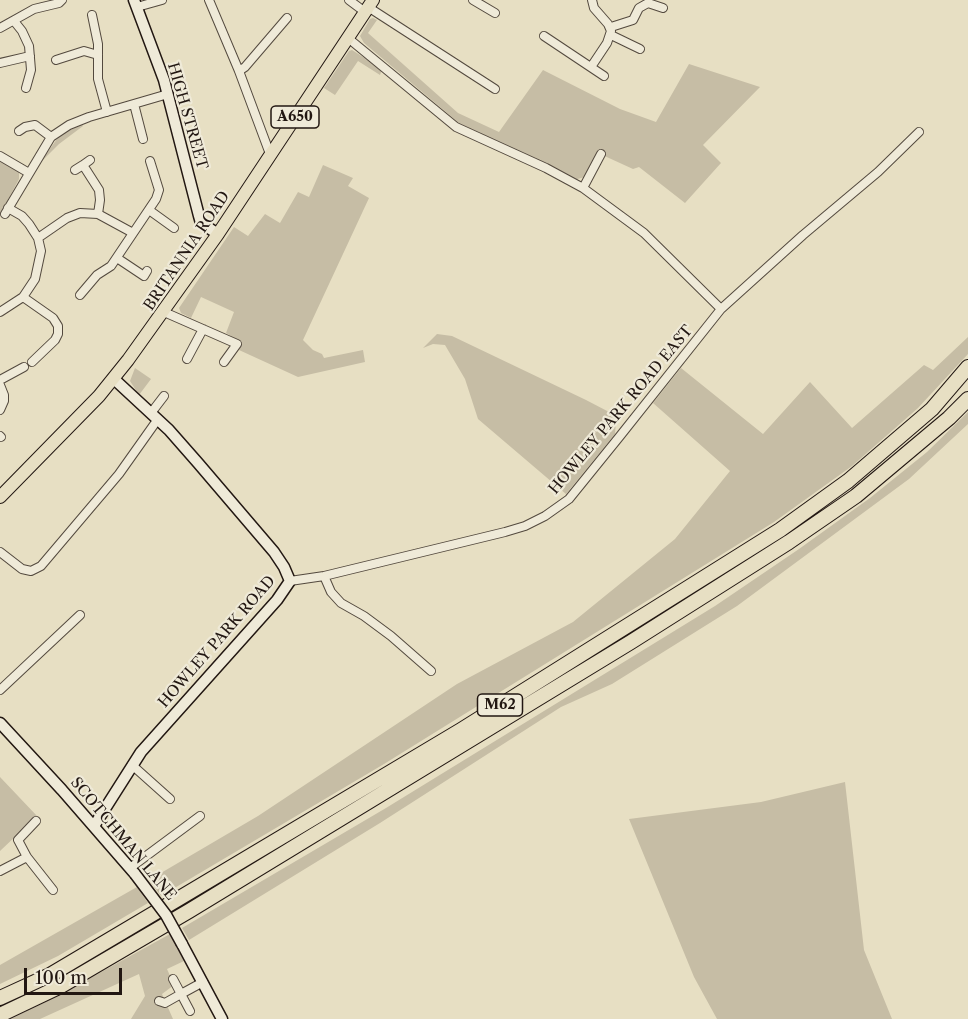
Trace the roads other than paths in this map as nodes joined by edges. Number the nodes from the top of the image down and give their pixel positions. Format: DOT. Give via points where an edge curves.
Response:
graph roads {
  1 [pos="62,0"];
  2 [pos="161,0"];
  3 [pos="209,0"];
  4 [pos="349,0"];
  5 [pos="473,0"];
  6 [pos="592,0"];
  7 [pos="135,3"];
  8 [pos="368,6"];
  9 [pos="663,8"];
  10 [pos="495,13"];
  11 [pos="92,15"];
  12 [pos="287,18"];
  13 [pos="14,21"];
  14 [pos="0,28"];
  15 [pos="611,31"];
  16 [pos="544,36"];
  17 [pos="348,38"];
  18 [pos="640,49"];
  19 [pos="98,55"];
  20 [pos="30,56"];
  21 [pos="56,60"];
  22 [pos="0,63"];
  23 [pos="591,67"];
  24 [pos="239,71"];
  25 [pos="604,76"];
  26 [pos="26,88"];
  27 [pos="495,89"];
  28 [pos="168,94"];
  29 [pos="134,104"];
  30 [pos="108,112"];
  31 [pos="19,131"];
  32 [pos="919,132"];
  33 [pos="51,137"];
  34 [pos="143,139"];
  35 [pos="270,154"];
  36 [pos="601,154"];
  37 [pos="0,156"];
  38 [pos="150,161"];
  39 [pos="75,170"];
  40 [pos="28,172"];
  41 [pos="583,188"];
  42 [pos="149,210"];
  43 [pos="98,214"];
  44 [pos="174,228"];
  45 [pos="133,232"];
  46 [pos="218,234"];
  47 [pos="38,238"];
  48 [pos="117,258"];
  49 [pos="147,271"];
  50 [pos="80,295"];
  51 [pos="23,297"];
  52 [pos="721,309"];
  53 [pos="0,312"];
  54 [pos="164,312"];
  55 [pos="203,329"];
  56 [pos="187,359"];
  57 [pos="32,362"];
  58 [pos="224,362"];
  59 [pos="24,367"];
  60 [pos="968,367"];
  61 [pos="114,379"];
  62 [pos="0,380"];
  63 [pos="0,386"];
  64 [pos="164,396"];
  65 [pos="968,399"];
  66 [pos="0,410"];
  67 [pos="154,416"];
  68 [pos="0,497"];
  69 [pos="0,552"];
  70 [pos="324,576"];
  71 [pos="290,581"];
  72 [pos="80,615"];
  73 [pos="431,671"];
  74 [pos="0,690"];
  75 [pos="0,723"];
  76 [pos="132,765"];
  77 [pos="170,799"];
  78 [pos="200,816"];
  79 [pos="36,821"];
  80 [pos="94,826"];
  81 [pos="27,857"];
  82 [pos="0,871"];
  83 [pos="132,871"];
  84 [pos="53,890"];
  85 [pos="173,979"];
  86 [pos="204,982"];
  87 [pos="181,994"];
  88 [pos="0,998"];
  89 [pos="159,1001"];
  90 [pos="190,1011"];
  91 [pos="0,1014"];
  92 [pos="222,1019"];
  1 -- 13 [label="street"];
  2 -- 7 [label="street"];
  3 -- 24 [label="street"];
  4 -- 8 [label="street"];
  5 -- 10 [label="street"];
  6 -- 15 [label="street"];
  7 -- 28 [label="street, HIGH STREET"];
  8 -- 17 [label="main road, BRITANNIA ROAD / A650"];
  8 -- 27 [label="street"];
  9 -- 15 [label="street" via="654,3 643,5 633,20"];
  11 -- 19 [label="street"];
  12 -- 24 [label="street"];
  13 -- 14 [label="street"];
  13 -- 20 [label="street" via="29,46"];
  15 -- 18 [label="street"];
  15 -- 23 [label="street"];
  16 -- 23 [label="street"];
  17 -- 35 [label="main road, BRITANNIA ROAD / A650"];
  17 -- 41 [label="street" via="456,127"];
  19 -- 21 [label="street" via="84,51"];
  19 -- 30 [label="street" via="98,79"];
  20 -- 22 [label="street"];
  20 -- 26 [label="street"];
  23 -- 25 [label="street"];
  24 -- 35 [label="street"];
  28 -- 29 [label="street"];
  28 -- 46 [label="street, HIGH STREET" via="201,223"];
  29 -- 30 [label="street"];
  29 -- 34 [label="street"];
  30 -- 33 [label="street" via="69,125"];
  31 -- 33 [label="street" via="35,125"];
  32 -- 52 [label="street, HOWLEY PARK ROAD EAST"];
  33 -- 40 [label="street"];
  35 -- 46 [label="main road, BRITANNIA ROAD / A650"];
  36 -- 41 [label="street"];
  37 -- 40 [label="street"];
  38 -- 42 [label="street" via="159,190"];
  39 -- 43 [label="street" via="86,162 99,190"];
  40 -- 47 [label="street" via="6,211 29,224"];
  41 -- 52 [label="street" via="644,233"];
  42 -- 44 [label="street"];
  42 -- 45 [label="street"];
  43 -- 45 [label="street"];
  43 -- 47 [label="street" via="80,213 67,218"];
  45 -- 48 [label="street"];
  46 -- 54 [label="main road, BRITANNIA ROAD / A650"];
  47 -- 51 [label="street" via="38,268"];
  48 -- 49 [label="street" via="144,276"];
  48 -- 50 [label="street"];
  51 -- 53 [label="street"];
  51 -- 57 [label="street" via="58,326 55,340"];
  52 -- 70 [label="street, HOWLEY PARK ROAD EAST" via="569,499 545,516 505,532"];
  54 -- 55 [label="street"];
  54 -- 61 [label="main road, BRITANNIA ROAD / A650"];
  55 -- 56 [label="street"];
  55 -- 58 [label="street" via="237,344"];
  59 -- 62 [label="street"];
  60 -- 88 [label="highway, M62" via="932,409 848,481 780,530 461,730 50,975"];
  61 -- 67 [label="street, HOWLEY PARK ROAD"];
  61 -- 68 [label="main road, BRITANNIA ROAD / A650"];
  63 -- 66 [label="street" via="4,395"];
  64 -- 67 [label="street"];
  65 -- 91 [label="highway, M62" via="856,496 779,548 169,922 61,986"];
  67 -- 69 [label="street" via="119,474 41,566 31,571 22,569"];
  67 -- 71 [label="street, HOWLEY PARK ROAD" via="274,552"];
  70 -- 71 [label="street, HOWLEY PARK ROAD EAST"];
  70 -- 73 [label="street" via="341,603 391,636"];
  71 -- 76 [label="street, HOWLEY PARK ROAD"];
  72 -- 74 [label="street"];
  75 -- 80 [label="street, SCOTCHMAN LANE"];
  76 -- 77 [label="street"];
  76 -- 80 [label="street, HOWLEY PARK ROAD"];
  78 -- 83 [label="street"];
  79 -- 81 [label="street" via="18,840"];
  80 -- 83 [label="street, SCOTCHMAN LANE"];
  81 -- 82 [label="street"];
  81 -- 84 [label="street"];
  83 -- 86 [label="street, SCOTCHMAN LANE, bridge" via="166,915"];
  85 -- 87 [label="street"];
  86 -- 87 [label="street"];
  86 -- 92 [label="street, SCOTCHMAN LANE"];
  87 -- 89 [label="street" via="165,1003"];
  87 -- 90 [label="street"];
}
